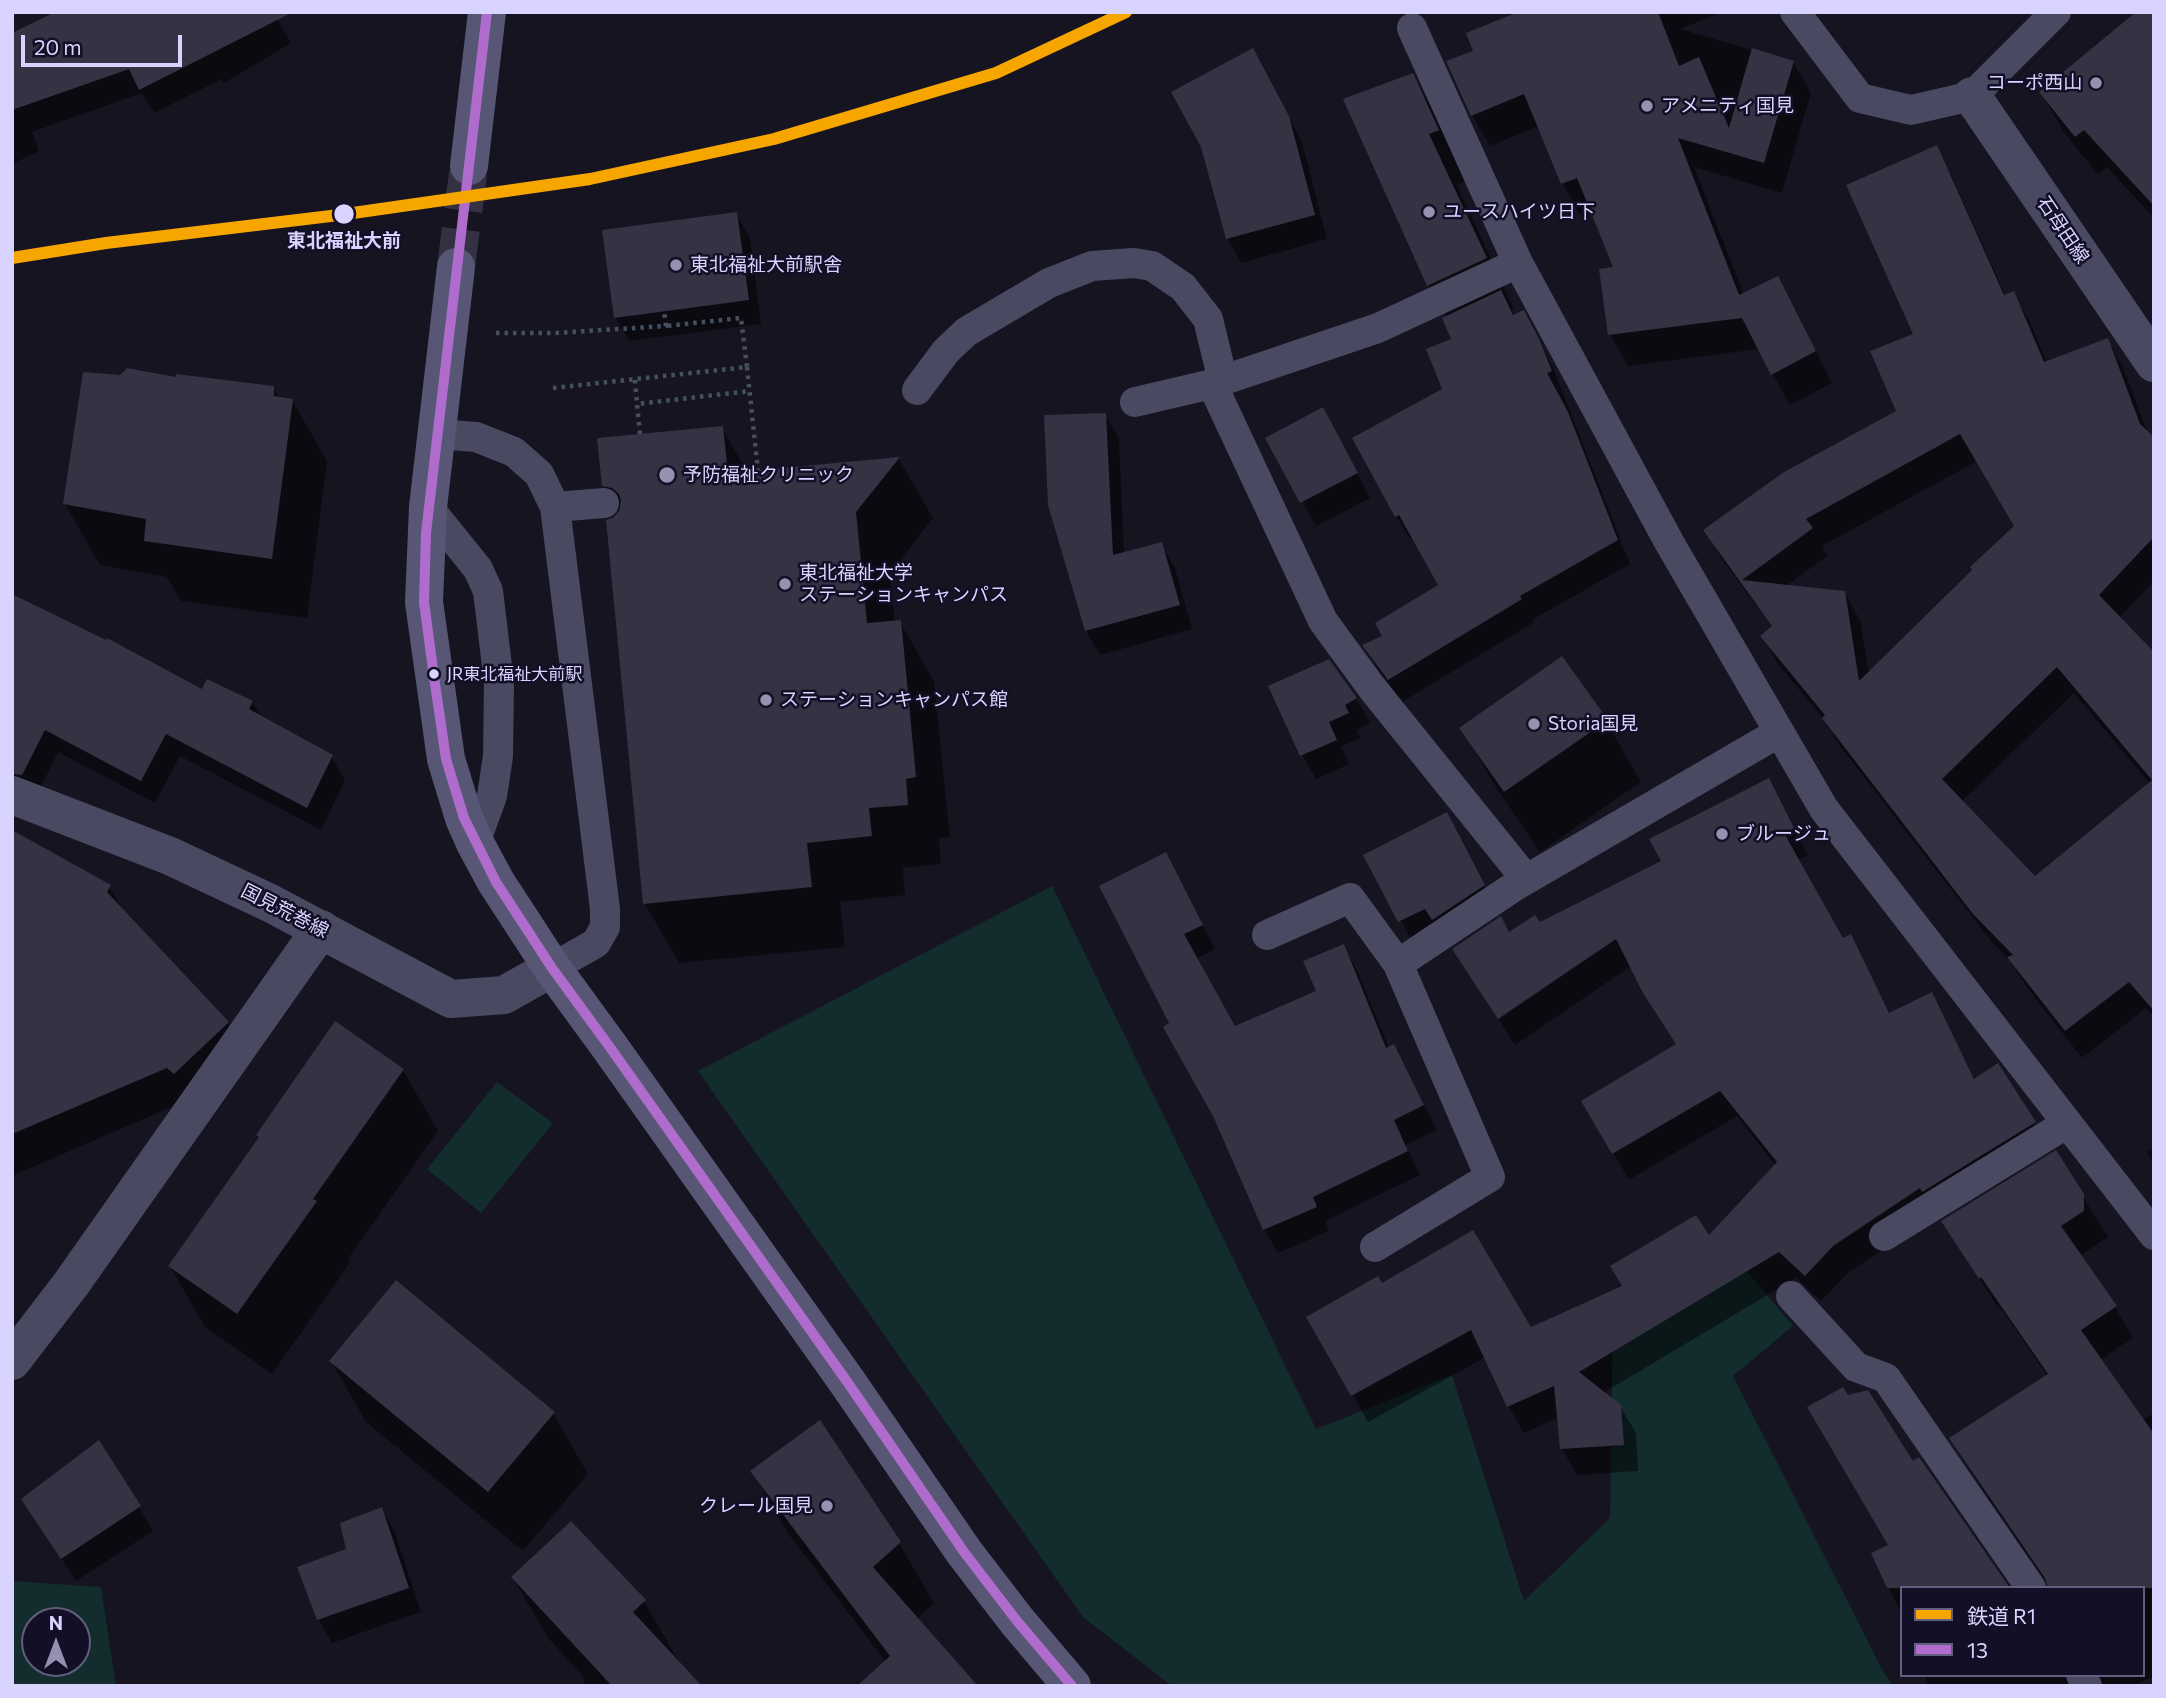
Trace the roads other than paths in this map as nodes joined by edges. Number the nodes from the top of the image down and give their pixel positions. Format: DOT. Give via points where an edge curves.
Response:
graph roads {
  1 [pos="487,12"];
  2 [pos="1795,12"];
  3 [pos="2056,12"];
  4 [pos="1412,28"];
  5 [pos="1972,96"];
  6 [pos="469,166"];
  7 [pos="1518,262"];
  8 [pos="456,267"];
  9 [pos="2154,363"];
  10 [pos="1217,383"];
  11 [pos="917,390"];
  12 [pos="1135,402"];
  13 [pos="437,434"];
  14 [pos="604,503"];
  15 [pos="428,507"];
  16 [pos="555,507"];
  17 [pos="1778,733"];
  18 [pos="12,795"];
  19 [pos="475,843"];
  20 [pos="1526,879"];
  21 [pos="321,929"];
  22 [pos="1267,934"];
  23 [pos="1398,964"];
  24 [pos="552,968"];
  25 [pos="2066,1124"];
  26 [pos="2154,1235"];
  27 [pos="1884,1236"];
  28 [pos="1375,1247"];
  29 [pos="1791,1296"];
  30 [pos="12,1361"];
  31 [pos="2030,1586"];
  32 [pos="1072,1686"];
  1 -- 6 [label="street"];
  2 -- 5 [label="lane" via="1860,98 1911,110"];
  3 -- 5 [label="lane"];
  4 -- 7 [label="lane"];
  5 -- 9 [label="street, 石母田線"];
  7 -- 10 [label="lane" via="1378,328"];
  7 -- 17 [label="lane"];
  8 -- 13 [label="street"];
  10 -- 11 [label="lane" via="1208,319 1183,286 1152,266 1134,263 1092,266 1049,283 966,332"];
  10 -- 12 [label="lane"];
  10 -- 20 [label="lane" via="1323,621"];
  13 -- 15 [label="street"];
  13 -- 16 [label="lane" via="476,437 514,452 539,474"];
  14 -- 16 [label="lane"];
  15 -- 19 [label="street" via="424,602 434,677 446,759"];
  15 -- 19 [label="lane" via="478,569 488,592 499,683 498,756 492,796"];
  16 -- 24 [label="lane" via="605,927 596,943"];
  17 -- 20 [label="lane"];
  17 -- 25 [label="lane" via="1824,809"];
  18 -- 21 [label="street, 国見荒巻線" via="170,856"];
  19 -- 24 [label="street"];
  20 -- 23 [label="lane"];
  21 -- 24 [label="street, 国見荒巻線" via="451,999 504,995"];
  21 -- 30 [label="street"];
  22 -- 23 [label="lane" via="1350,898"];
  23 -- 28 [label="lane" via="1490,1177"];
  24 -- 32 [label="street" via="964,1552"];
  25 -- 26 [label="lane"];
  25 -- 27 [label="lane"];
  29 -- 31 [label="lane" via="1856,1367 1886,1378"];
}
